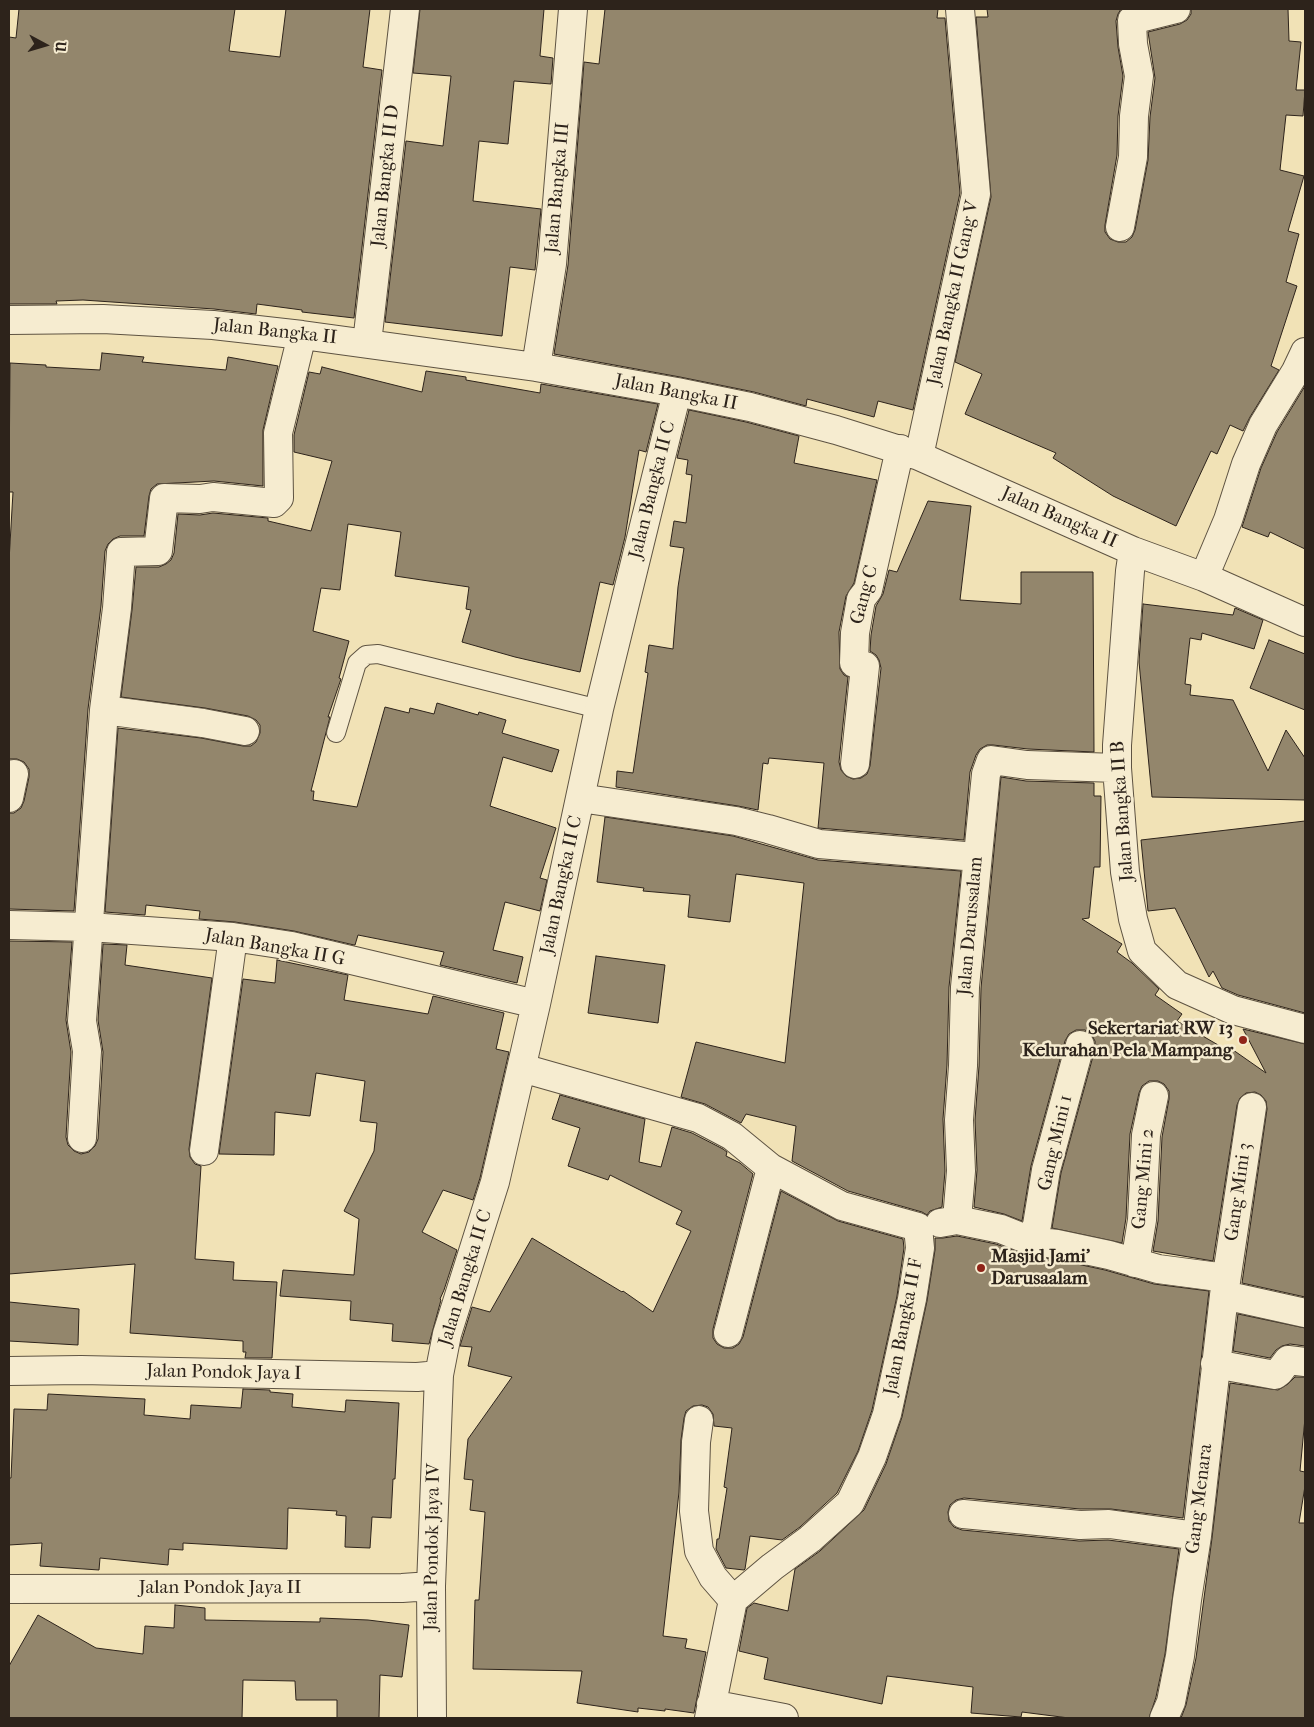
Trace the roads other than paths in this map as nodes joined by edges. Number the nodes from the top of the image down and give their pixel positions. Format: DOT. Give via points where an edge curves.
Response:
graph roads {
  1 [pos="405,9"];
  2 [pos="573,9"];
  3 [pos="960,9"];
  4 [pos="1176,9"];
  5 [pos="1120,227"];
  6 [pos="9,320"];
  7 [pos="302,335"];
  8 [pos="367,343"];
  9 [pos="1305,352"];
  10 [pos="536,367"];
  11 [pos="678,392"];
  12 [pos="910,452"];
  13 [pos="1133,551"];
  14 [pos="1204,577"];
  15 [pos="1305,622"];
  16 [pos="599,709"];
  17 [pos="104,710"];
  18 [pos="244,731"];
  19 [pos="336,733"];
  20 [pos="855,764"];
  21 [pos="1117,768"];
  22 [pos="580,798"];
  23 [pos="977,857"];
  24 [pos="9,925"];
  25 [pos="89,927"];
  26 [pos="233,937"];
  27 [pos="536,1004"];
  28 [pos="1305,1029"];
  29 [pos="1080,1045"];
  30 [pos="522,1068"];
  31 [pos="1154,1096"];
  32 [pos="1252,1107"];
  33 [pos="82,1138"];
  34 [pos="204,1151"];
  35 [pos="771,1168"];
  36 [pos="957,1220"];
  37 [pos="918,1227"];
  38 [pos="1030,1241"];
  39 [pos="1135,1263"];
  40 [pos="1225,1287"];
  41 [pos="1305,1313"];
  42 [pos="728,1333"];
  43 [pos="1305,1362"];
  44 [pos="1215,1364"];
  45 [pos="9,1371"];
  46 [pos="439,1375"];
  47 [pos="699,1420"];
  48 [pos="963,1514"];
  49 [pos="1197,1536"];
  50 [pos="430,1586"];
  51 [pos="9,1589"];
  52 [pos="733,1600"];
  53 [pos="710,1711"];
  54 [pos="432,1718"];
  55 [pos="784,1718"];
  56 [pos="1164,1718"];
  1 -- 8 [label="street, Jalan Bangka II D"];
  2 -- 10 [label="street, Jalan Bangka III" via="552,264"];
  3 -- 12 [label="street, Jalan Bangka II Gang V" via="976,194"];
  4 -- 5 [label="street" via="1132,20 1139,76 1133,157"];
  6 -- 7 [label="street, Jalan Bangka II" via="102,319 204,324"];
  7 -- 8 [label="street, Jalan Bangka II"];
  7 -- 17 [label="street" via="278,434 279,498 274,503 213,496 164,498 158,551 121,552"];
  8 -- 10 [label="street, Jalan Bangka II"];
  9 -- 14 [label="street" via="1246,464 1228,520"];
  10 -- 11 [label="street, Jalan Bangka II"];
  11 -- 12 [label="street, Jalan Bangka II" via="750,407"];
  11 -- 16 [label="street, Jalan Bangka II C"];
  12 -- 13 [label="street, Jalan Bangka II"];
  12 -- 20 [label="street, Gang C" via="868,590 861,599 855,633 854,663 865,666"];
  13 -- 14 [label="street, Jalan Bangka II"];
  13 -- 21 [label="street, Jalan Bangka II B"];
  14 -- 15 [label="street, Jalan Bangka II"];
  16 -- 19 [label="lane" via="378,654 366,655 357,663"];
  16 -- 22 [label="street, Jalan Bangka II C"];
  17 -- 18 [label="street" via="203,722"];
  17 -- 25 [label="street"];
  21 -- 23 [label="street, Jalan Darussalam" via="1026,766 992,760 986,774"];
  21 -- 28 [label="street, Jalan Bangka II B" via="1125,872 1142,951 1177,985 1214,1003"];
  22 -- 23 [label="street" via="736,821 819,844"];
  22 -- 27 [label="street, Jalan Bangka II C"];
  23 -- 36 [label="street, Jalan Darussalam" via="965,987"];
  24 -- 25 [label="street, Jalan Bangka II G"];
  25 -- 26 [label="street, Jalan Bangka II G"];
  25 -- 33 [label="street" via="82,1021 87,1051"];
  26 -- 27 [label="street, Jalan Bangka II G" via="292,946"];
  26 -- 34 [label="street"];
  27 -- 30 [label="street, Jalan Bangka II C"];
  29 -- 38 [label="street, Gang Mini 1" via="1046,1170 1037,1225"];
  30 -- 35 [label="street" via="698,1118 732,1136"];
  30 -- 46 [label="street, Jalan Bangka II C" via="495,1182 447,1334"];
  31 -- 39 [label="street, Gang Mini 2" via="1146,1135 1142,1220"];
  32 -- 40 [label="street, Gang Mini 3"];
  35 -- 37 [label="street" via="842,1206"];
  35 -- 42 [label="street"];
  36 -- 37 [label="street"];
  36 -- 38 [label="street" via="1001,1229"];
  37 -- 52 [label="street, Jalan Bangka II F" via="920,1248 912,1299 887,1414 872,1457 850,1503"];
  38 -- 39 [label="street" via="1058,1244"];
  39 -- 40 [label="street"];
  40 -- 41 [label="street"];
  40 -- 44 [label="street, Gang Menara"];
  43 -- 44 [label="street" via="1288,1360 1275,1374"];
  44 -- 49 [label="street, Gang Menara"];
  45 -- 46 [label="street, Jalan Pondok Jaya I"];
  46 -- 50 [label="street, Jalan Pondok Jaya IV"];
  47 -- 52 [label="street" via="694,1511 699,1551 713,1577"];
  48 -- 49 [label="street" via="1109,1524"];
  49 -- 56 [label="street, Gang Menara" via="1180,1656 1171,1702"];
  50 -- 51 [label="street, Jalan Pondok Jaya II"];
  50 -- 54 [label="street, Jalan Pondok Jaya IV"];
  52 -- 53 [label="street"];
  53 -- 55 [label="street"];
}
